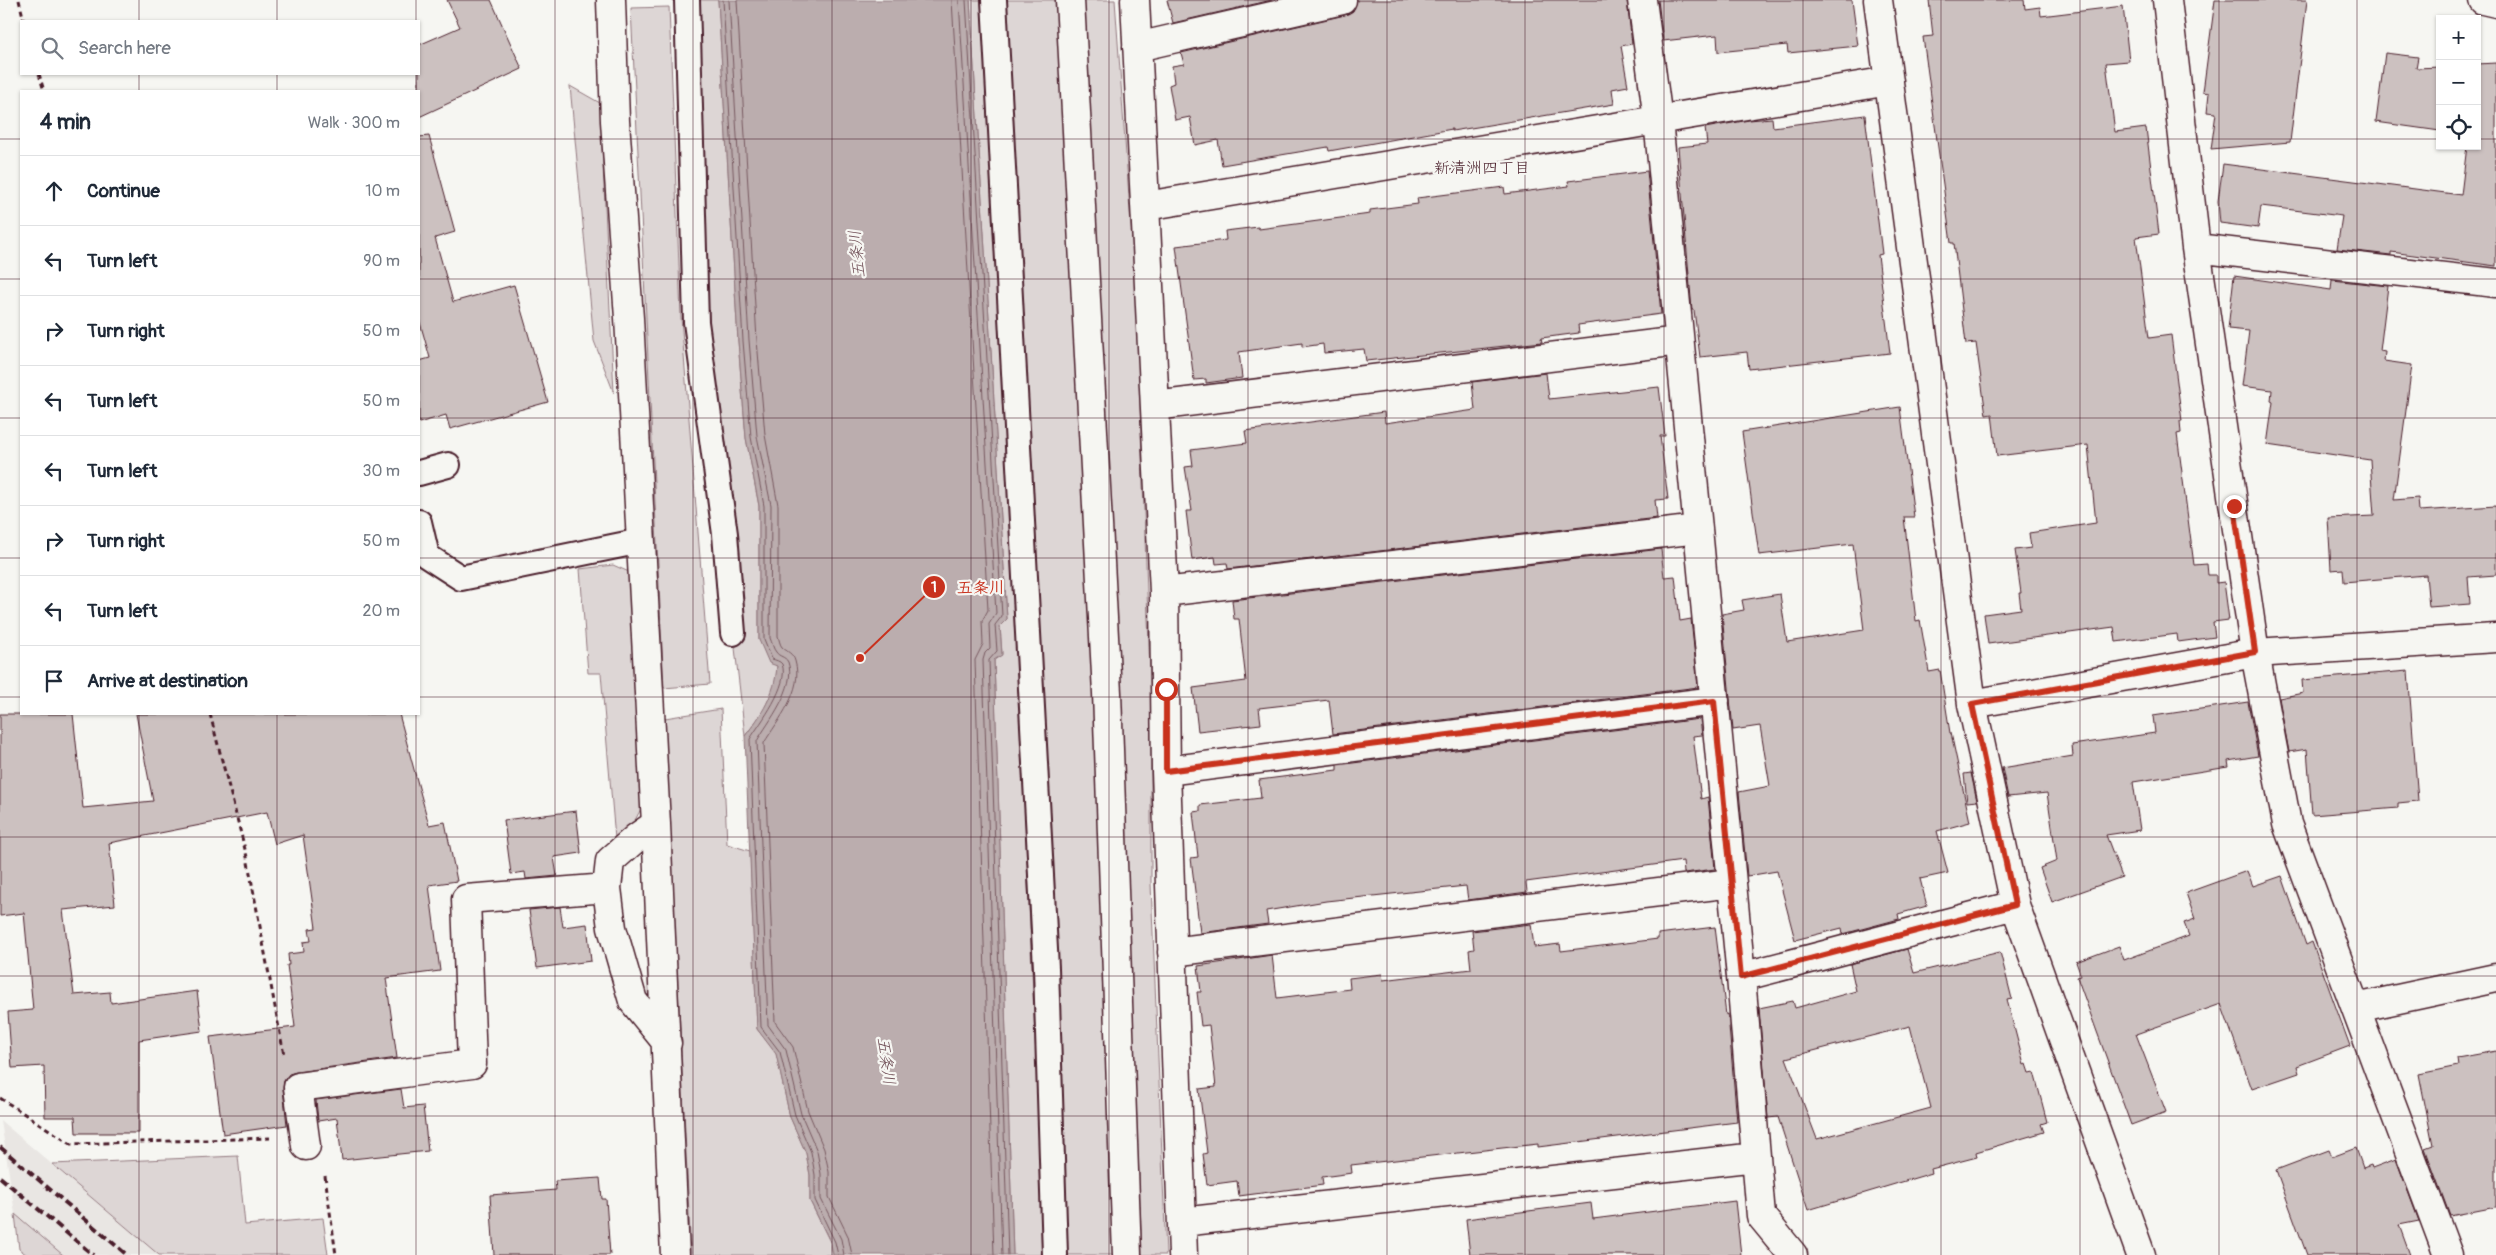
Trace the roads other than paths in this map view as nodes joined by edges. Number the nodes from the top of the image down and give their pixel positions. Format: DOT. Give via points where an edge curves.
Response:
graph roads {
  1 [pos="612,0"];
  2 [pos="687,0"];
  3 [pos="994,0"];
  4 [pos="1070,0"];
  5 [pos="1135,0"];
  6 [pos="1342,0"];
  7 [pos="1642,0"];
  8 [pos="1878,0"];
  9 [pos="2167,0"];
  10 [pos="2483,0"];
  11 [pos="2496,4"];
  12 [pos="1137,47"];
  13 [pos="1889,81"];
  14 [pos="1658,120"];
  15 [pos="1146,206"];
  16 [pos="2196,248"];
  17 [pos="2496,283"];
  18 [pos="1679,340"];
  19 [pos="1155,406"];
  20 [pos="448,465"];
  21 [pos="420,473"];
  22 [pos="420,526"];
  23 [pos="1698,529"];
  24 [pos="641,541"];
  25 [pos="1164,592"];
  26 [pos="733,633"];
  27 [pos="2496,638"];
  28 [pos="2255,652"];
  29 [pos="1714,701"];
  30 [pos="1972,704"];
  31 [pos="1166,771"];
  32 [pos="656,824"];
  33 [pos="1732,883"];
  34 [pos="607,888"];
  35 [pos="2015,905"];
  36 [pos="1172,952"];
  37 [pos="1741,977"];
  38 [pos="2496,978"];
  39 [pos="2356,1008"];
  40 [pos="667,1043"];
  41 [pos="306,1146"];
  42 [pos="1756,1157"];
  43 [pos="1182,1222"];
  44 [pos="675,1255"];
  45 [pos="1055,1255"];
  46 [pos="1127,1255"];
  47 [pos="1183,1255"];
  48 [pos="1793,1255"];
  49 [pos="2141,1255"];
  50 [pos="2448,1255"];
  1 -- 24 [label="street" via="615,121"];
  2 -- 26 [label="lane" via="696,322 725,534"];
  3 -- 45 [label="lane" via="1046,968"];
  4 -- 46 [label="street" via="1106,684"];
  5 -- 12 [label="street"];
  6 -- 12 [label="street"];
  7 -- 14 [label="street"];
  8 -- 13 [label="street"];
  9 -- 16 [label="street"];
  10 -- 11 [label="street"];
  12 -- 15 [label="street"];
  13 -- 14 [label="street"];
  13 -- 30 [label="street"];
  14 -- 15 [label="street"];
  14 -- 18 [label="street"];
  15 -- 19 [label="street"];
  16 -- 17 [label="street"];
  16 -- 28 [label="street"];
  18 -- 19 [label="street"];
  18 -- 23 [label="street"];
  19 -- 25 [label="street"];
  20 -- 21 [label="lane"];
  22 -- 24 [label="lane" via="427,556 461,578"];
  23 -- 25 [label="street"];
  23 -- 29 [label="street"];
  24 -- 32 [label="street"];
  25 -- 31 [label="street"];
  27 -- 28 [label="street"];
  28 -- 30 [label="street"];
  28 -- 39 [label="street" via="2287,824"];
  29 -- 31 [label="street"];
  29 -- 33 [label="street"];
  30 -- 35 [label="street"];
  31 -- 36 [label="street"];
  32 -- 34 [label="street" via="610,861"];
  32 -- 40 [label="street"];
  33 -- 36 [label="street"];
  33 -- 37 [label="street"];
  34 -- 40 [label="street" via="612,928 633,1001"];
  34 -- 41 [label="street" via="466,899 472,1064 298,1087"];
  35 -- 37 [label="street"];
  35 -- 49 [label="street"];
  36 -- 43 [label="street"];
  37 -- 42 [label="street"];
  38 -- 39 [label="street"];
  39 -- 50 [label="street"];
  40 -- 44 [label="street"];
  42 -- 43 [label="street"];
  42 -- 48 [label="street" via="1762,1216"];
  43 -- 47 [label="street"];
}
